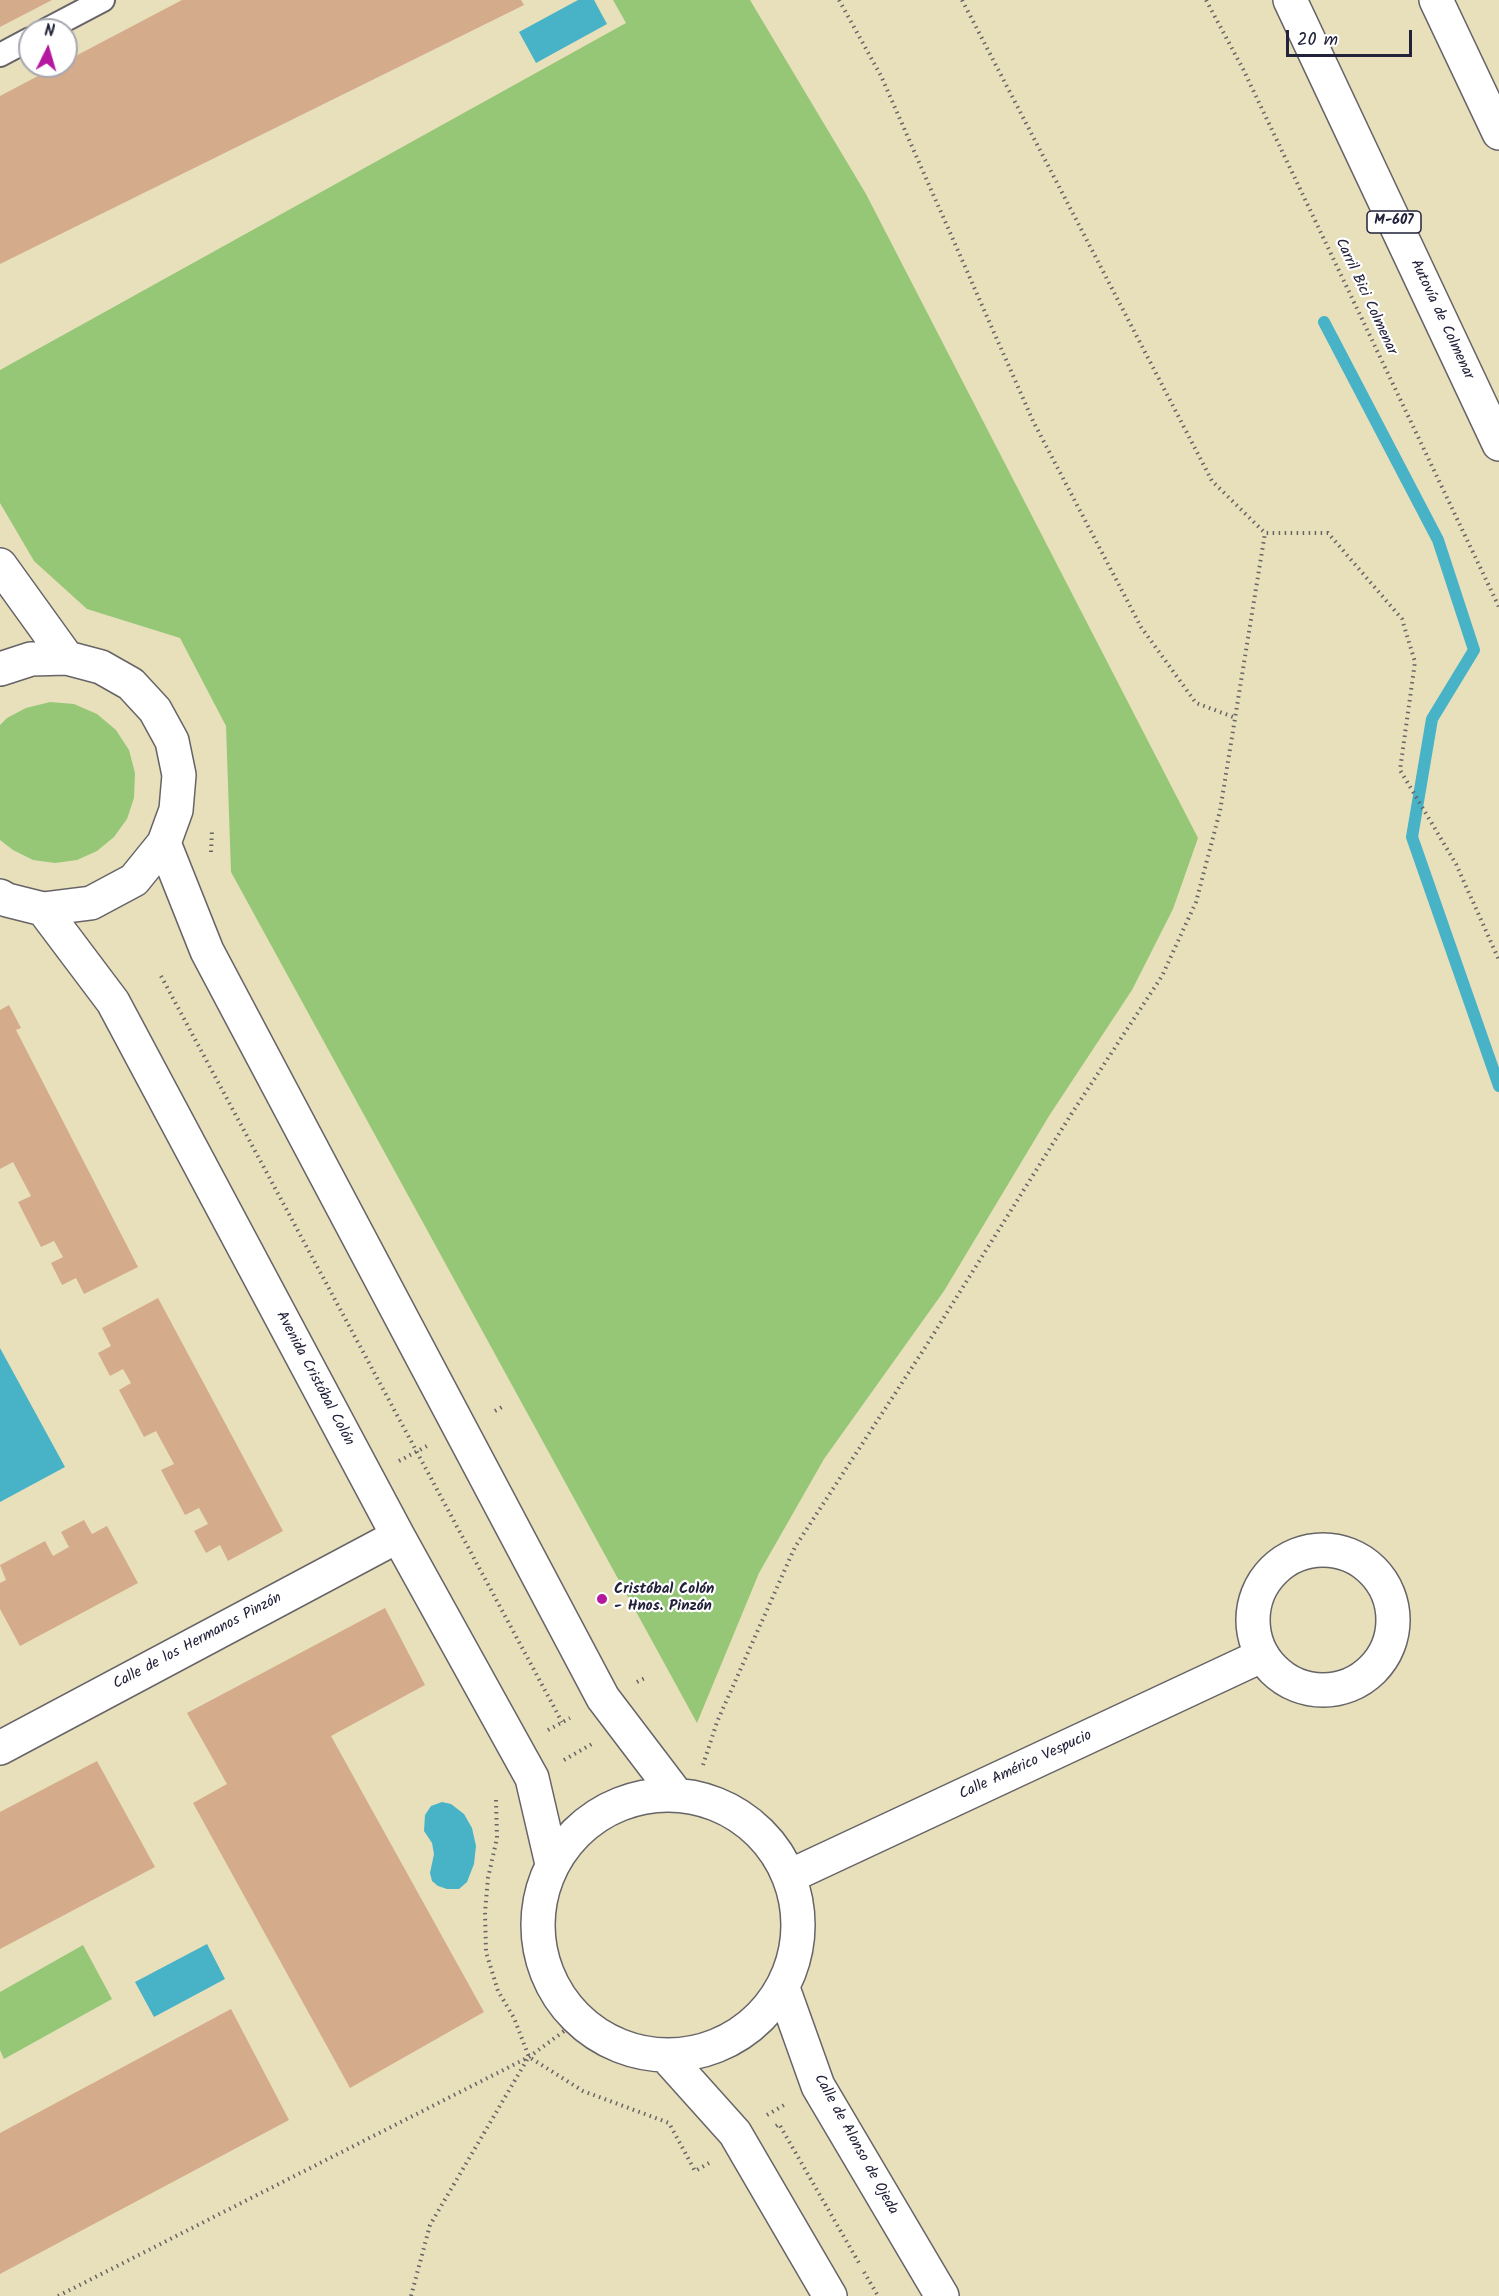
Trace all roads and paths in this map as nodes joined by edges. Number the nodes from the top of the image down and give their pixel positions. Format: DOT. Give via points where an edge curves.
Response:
graph roads {
  1 [pos="103,0"];
  2 [pos="839,0"];
  3 [pos="962,0"];
  4 [pos="1206,0"];
  5 [pos="1290,0"];
  6 [pos="1436,0"];
  7 [pos="69,18"];
  8 [pos="18,45"];
  9 [pos="0,55"];
  10 [pos="1499,133"];
  11 [pos="1499,444"];
  12 [pos="1265,533"];
  13 [pos="0,565"];
  14 [pos="1499,607"];
  15 [pos="67,658"];
  16 [pos="0,669"];
  17 [pos="1236,718"];
  18 [pos="214,820"];
  19 [pos="164,843"];
  20 [pos="210,862"];
  21 [pos="0,896"];
  22 [pos="44,909"];
  23 [pos="1499,960"];
  24 [pos="161,976"];
  25 [pos="398,1536"];
  26 [pos="1262,1656"];
  27 [pos="562,1722"];
  28 [pos="599,1740"];
  29 [pos="0,1748"];
  30 [pos="532,1778"];
  31 [pos="684,1796"];
  32 [pos="552,1864"];
  33 [pos="790,1876"];
  34 [pos="783,1988"];
  35 [pos="579,2020"];
  36 [pos="665,2055"];
  37 [pos="529,2057"];
  38 [pos="818,2086"];
  39 [pos="739,2139"];
  40 [pos="58,2296"];
  41 [pos="411,2296"];
  42 [pos="830,2296"];
  43 [pos="878,2296"];
  44 [pos="942,2296"];
  1 -- 7 [label="lane"];
  2 -- 17 [label="path" via="880,76 1033,421 1140,627 1196,703"];
  3 -- 12 [label="path" via="1212,481"];
  4 -- 14 [label="path, Carril Bici Colmenar" via="1243,69"];
  5 -- 11 [label="main road, Autovía de Colmenar / M-607"];
  6 -- 10 [label="main road"];
  8 -- 9 [label="lane"];
  12 -- 17 [label="path"];
  12 -- 23 [label="path" via="1328,533 1402,619 1415,662 1400,770 1456,864"];
  13 -- 15 [label="main road"];
  15 -- 16 [label="main road" via="31,659"];
  15 -- 19 [label="main road" via="101,667 131,684 155,710 172,741 179,775 176,810"];
  17 -- 31 [label="path" via="1220,811 1196,902 1162,976 795,1547"];
  18 -- 20 [label="path"];
  19 -- 22 [label="main road" via="134,880 92,903"];
  19 -- 31 [label="main road" via="207,951 603,1698"];
  21 -- 22 [label="main road"];
  22 -- 25 [label="main road, Avenida Cristóbal Colón" via="113,1002"];
  24 -- 27 [label="path"];
  25 -- 29 [label="main road, Calle de los Hermanos Pinzón"];
  25 -- 30 [label="main road, Avenida Cristóbal Colón"];
  26 -- 26 [label="main road" via="1286,1681 1318,1691 1352,1685 1379,1664 1394,1634 1392,1600 1375,1570 1345,1551 1311,1549 1280,1563 1258,1589 1251,1623"];
  26 -- 33 [label="main road, Calle Américo Vespucio"];
  28 -- 30 [label="path"];
  30 -- 32 [label="main road, Avenida Cristóbal Colón"];
  30 -- 37 [label="path" via="495,1800 497,1838 485,1912 486,1953 498,1991 514,2018"];
  31 -- 32 [label="main road" via="639,1797 603,1811 573,1834"];
  31 -- 33 [label="main road" via="712,1801 745,1819 772,1844"];
  32 -- 35 [label="main road" via="538,1904 539,1947 553,1986"];
  33 -- 34 [label="main road" via="799,1913 797,1952"];
  34 -- 36 [label="main road" via="762,2017 734,2038 700,2051"];
  34 -- 38 [label="main road, Calle de Alonso de Ojeda"];
  35 -- 36 [label="main road" via="604,2038 634,2050"];
  35 -- 37 [label="path"];
  36 -- 39 [label="main road"];
  37 -- 39 [label="path" via="583,2091 669,2123 695,2171"];
  37 -- 40 [label="path"];
  37 -- 41 [label="path" via="430,2225"];
  38 -- 39 [label="path"];
  38 -- 44 [label="main road, Calle de Alonso de Ojeda"];
  39 -- 42 [label="main road"];
  39 -- 43 [label="path" via="779,2124"];
}
